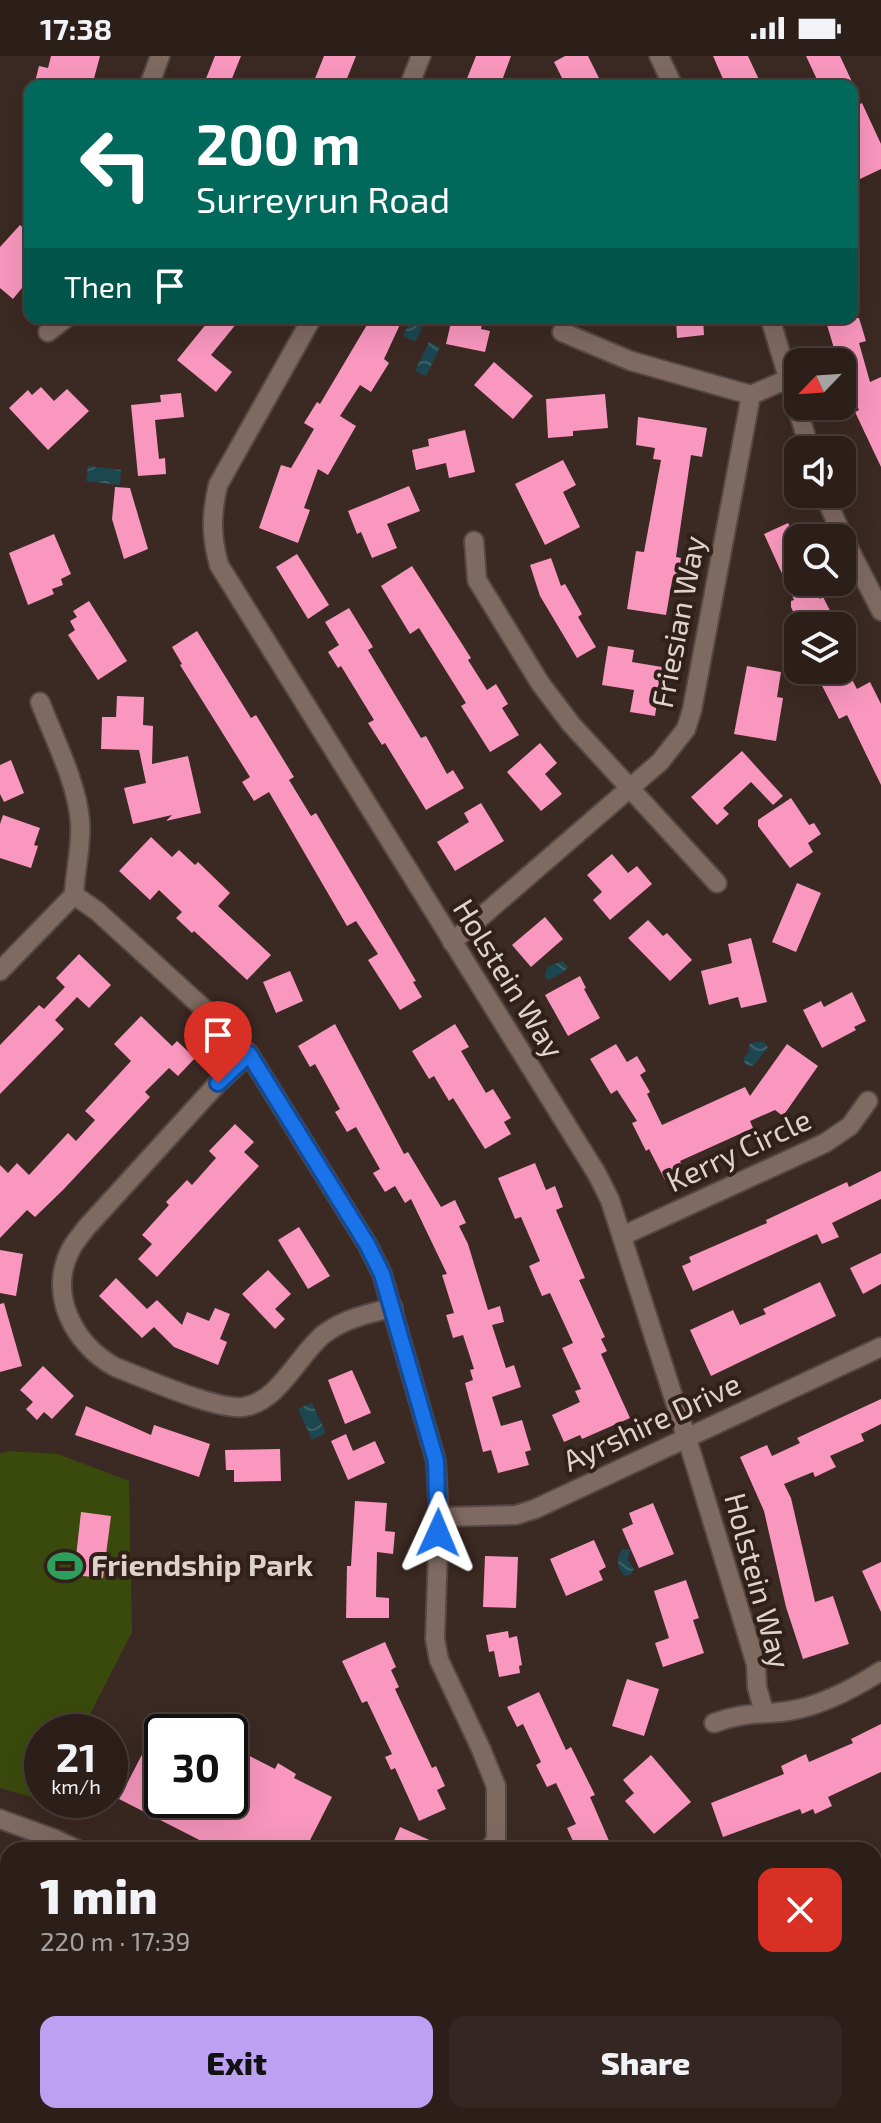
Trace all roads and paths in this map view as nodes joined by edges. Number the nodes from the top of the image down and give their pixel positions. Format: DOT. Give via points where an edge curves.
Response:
graph roads {
  1 [pos="160,56"];
  2 [pos="421,56"];
  3 [pos="659,56"];
  4 [pos="151,80"];
  5 [pos="411,80"];
  6 [pos="670,80"];
  7 [pos="58,324"];
  8 [pos="309,324"];
  9 [pos="772,324"];
  10 [pos="48,332"];
  11 [pos="562,332"];
  12 [pos="784,365"];
  13 [pos="784,381"];
  14 [pos="751,395"];
  15 [pos="830,508"];
  16 [pos="474,541"];
  17 [pos="881,611"];
  18 [pos="40,702"];
  19 [pos="631,788"];
  20 [pos="717,883"];
  21 [pos="74,895"];
  22 [pos="452,942"];
  23 [pos="0,971"];
  24 [pos="249,1054"];
  25 [pos="868,1101"];
  26 [pos="622,1236"];
  27 [pos="393,1308"];
  28 [pos="881,1347"];
  29 [pos="686,1438"];
  30 [pos="439,1517"];
  31 [pos="881,1671"];
  32 [pos="764,1712"];
  33 [pos="714,1723"];
  34 [pos="0,1819"];
  35 [pos="61,1842"];
  36 [pos="494,1842"];
  1 -- 4 [label="street"];
  2 -- 5 [label="street"];
  3 -- 6 [label="street"];
  7 -- 10 [label="street"];
  8 -- 22 [label="street, Holstein Way" via="218,485 211,515 213,541 235,593"];
  9 -- 12 [label="street"];
  11 -- 14 [label="street" via="631,361"];
  13 -- 14 [label="street"];
  14 -- 19 [label="street, Friesian Way" via="692,710 675,746"];
  15 -- 17 [label="street"];
  16 -- 19 [label="street" via="477,580 540,683"];
  18 -- 21 [label="street" via="78,802"];
  19 -- 20 [label="street"];
  19 -- 22 [label="street, Friesian Way"];
  21 -- 23 [label="street"];
  21 -- 24 [label="street"];
  22 -- 26 [label="street, Holstein Way" via="597,1174"];
  24 -- 27 [label="street" via="367,1244"];
  24 -- 27 [label="street" via="71,1249 62,1285 70,1323 82,1342 115,1367 215,1403 241,1407 270,1395 337,1326"];
  25 -- 26 [label="street, Kerry Circle" via="850,1126 825,1143"];
  26 -- 29 [label="street, Holstein Way"];
  27 -- 30 [label="street" via="436,1461"];
  28 -- 29 [label="street, Ayrshire Drive"];
  29 -- 30 [label="street, Ayrshire Drive" via="516,1515"];
  29 -- 32 [label="street, Holstein Way" via="756,1664"];
  30 -- 36 [label="street" via="435,1639 439,1660 496,1786"];
  31 -- 32 [label="street" via="806,1707"];
  32 -- 33 [label="street" via="736,1714"];
  34 -- 35 [label="street"];
}
